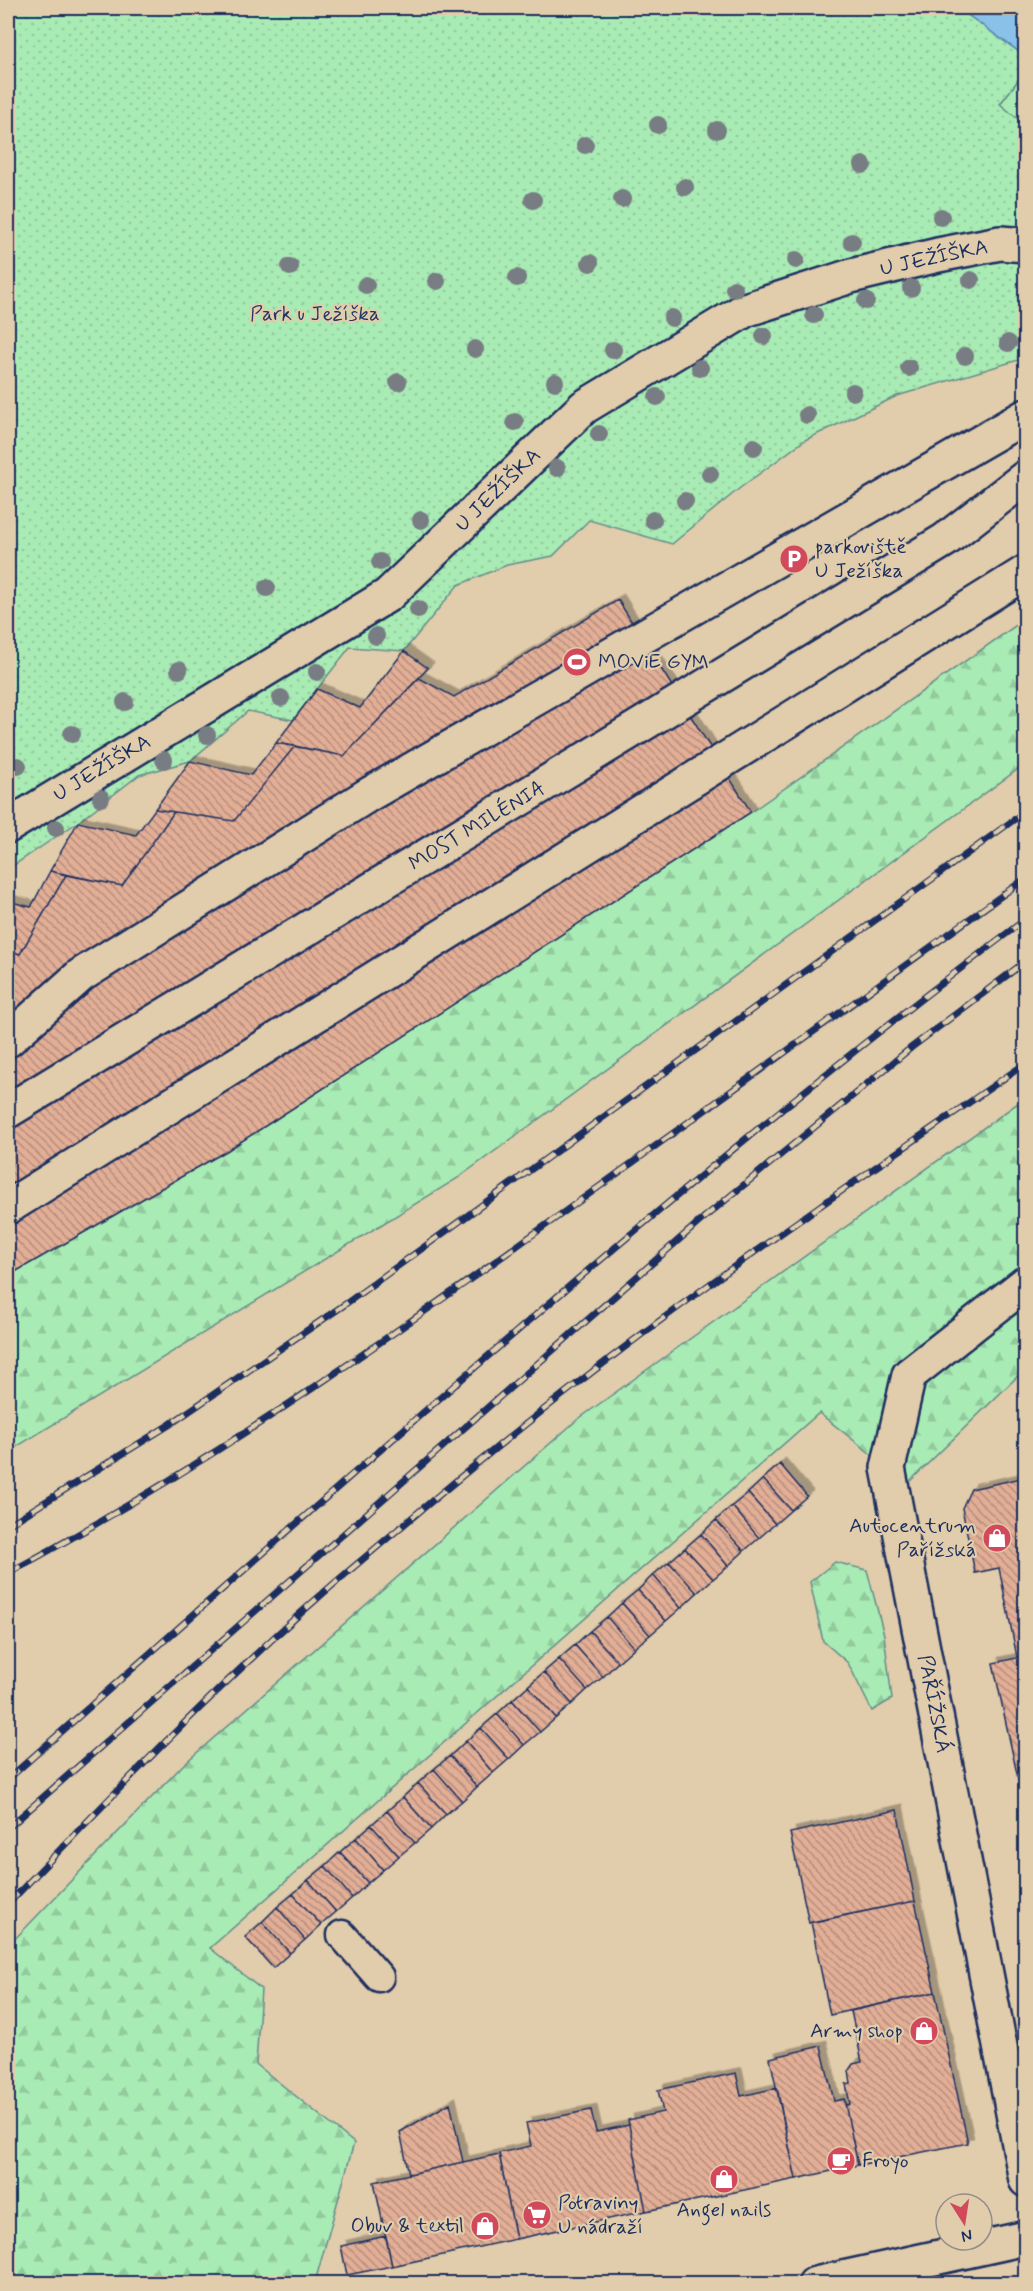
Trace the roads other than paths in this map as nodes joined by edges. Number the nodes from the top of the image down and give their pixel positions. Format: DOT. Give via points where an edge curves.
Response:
graph roads {
  1 [pos="1026,245"];
  2 [pos="1026,416"];
  3 [pos="1026,477"];
  4 [pos="1026,503"];
  5 [pos="945,540"];
  6 [pos="1026,572"];
  7 [pos="8,826"];
  8 [pos="8,1040"];
  9 [pos="8,1111"];
  10 [pos="8,1207"];
  11 [pos="1026,1283"];
  12 [pos="342,1935"];
  13 [pos="379,1977"];
  14 [pos="1026,2180"];
  15 [pos="1026,2238"];
  16 [pos="815,2283"];
  1 -- 7 [label="main road, U JEŽÍŠKA" via="1000,243 938,255 851,276 745,310 584,407 388,595"];
  2 -- 8 [label="main road" via="368,795 81,975"];
  3 -- 5 [label="main road, MOST MILÉNIA"];
  4 -- 5 [label="main road, MOST MILÉNIA"];
  5 -- 9 [label="main road, MOST MILÉNIA"];
  6 -- 10 [label="main road"];
  11 -- 14 [label="main road, PAŘÍŽSKÁ" via="909,1375 888,1468"];
  12 -- 13 [label="lane"];
  15 -- 16 [label="main road"];
}
